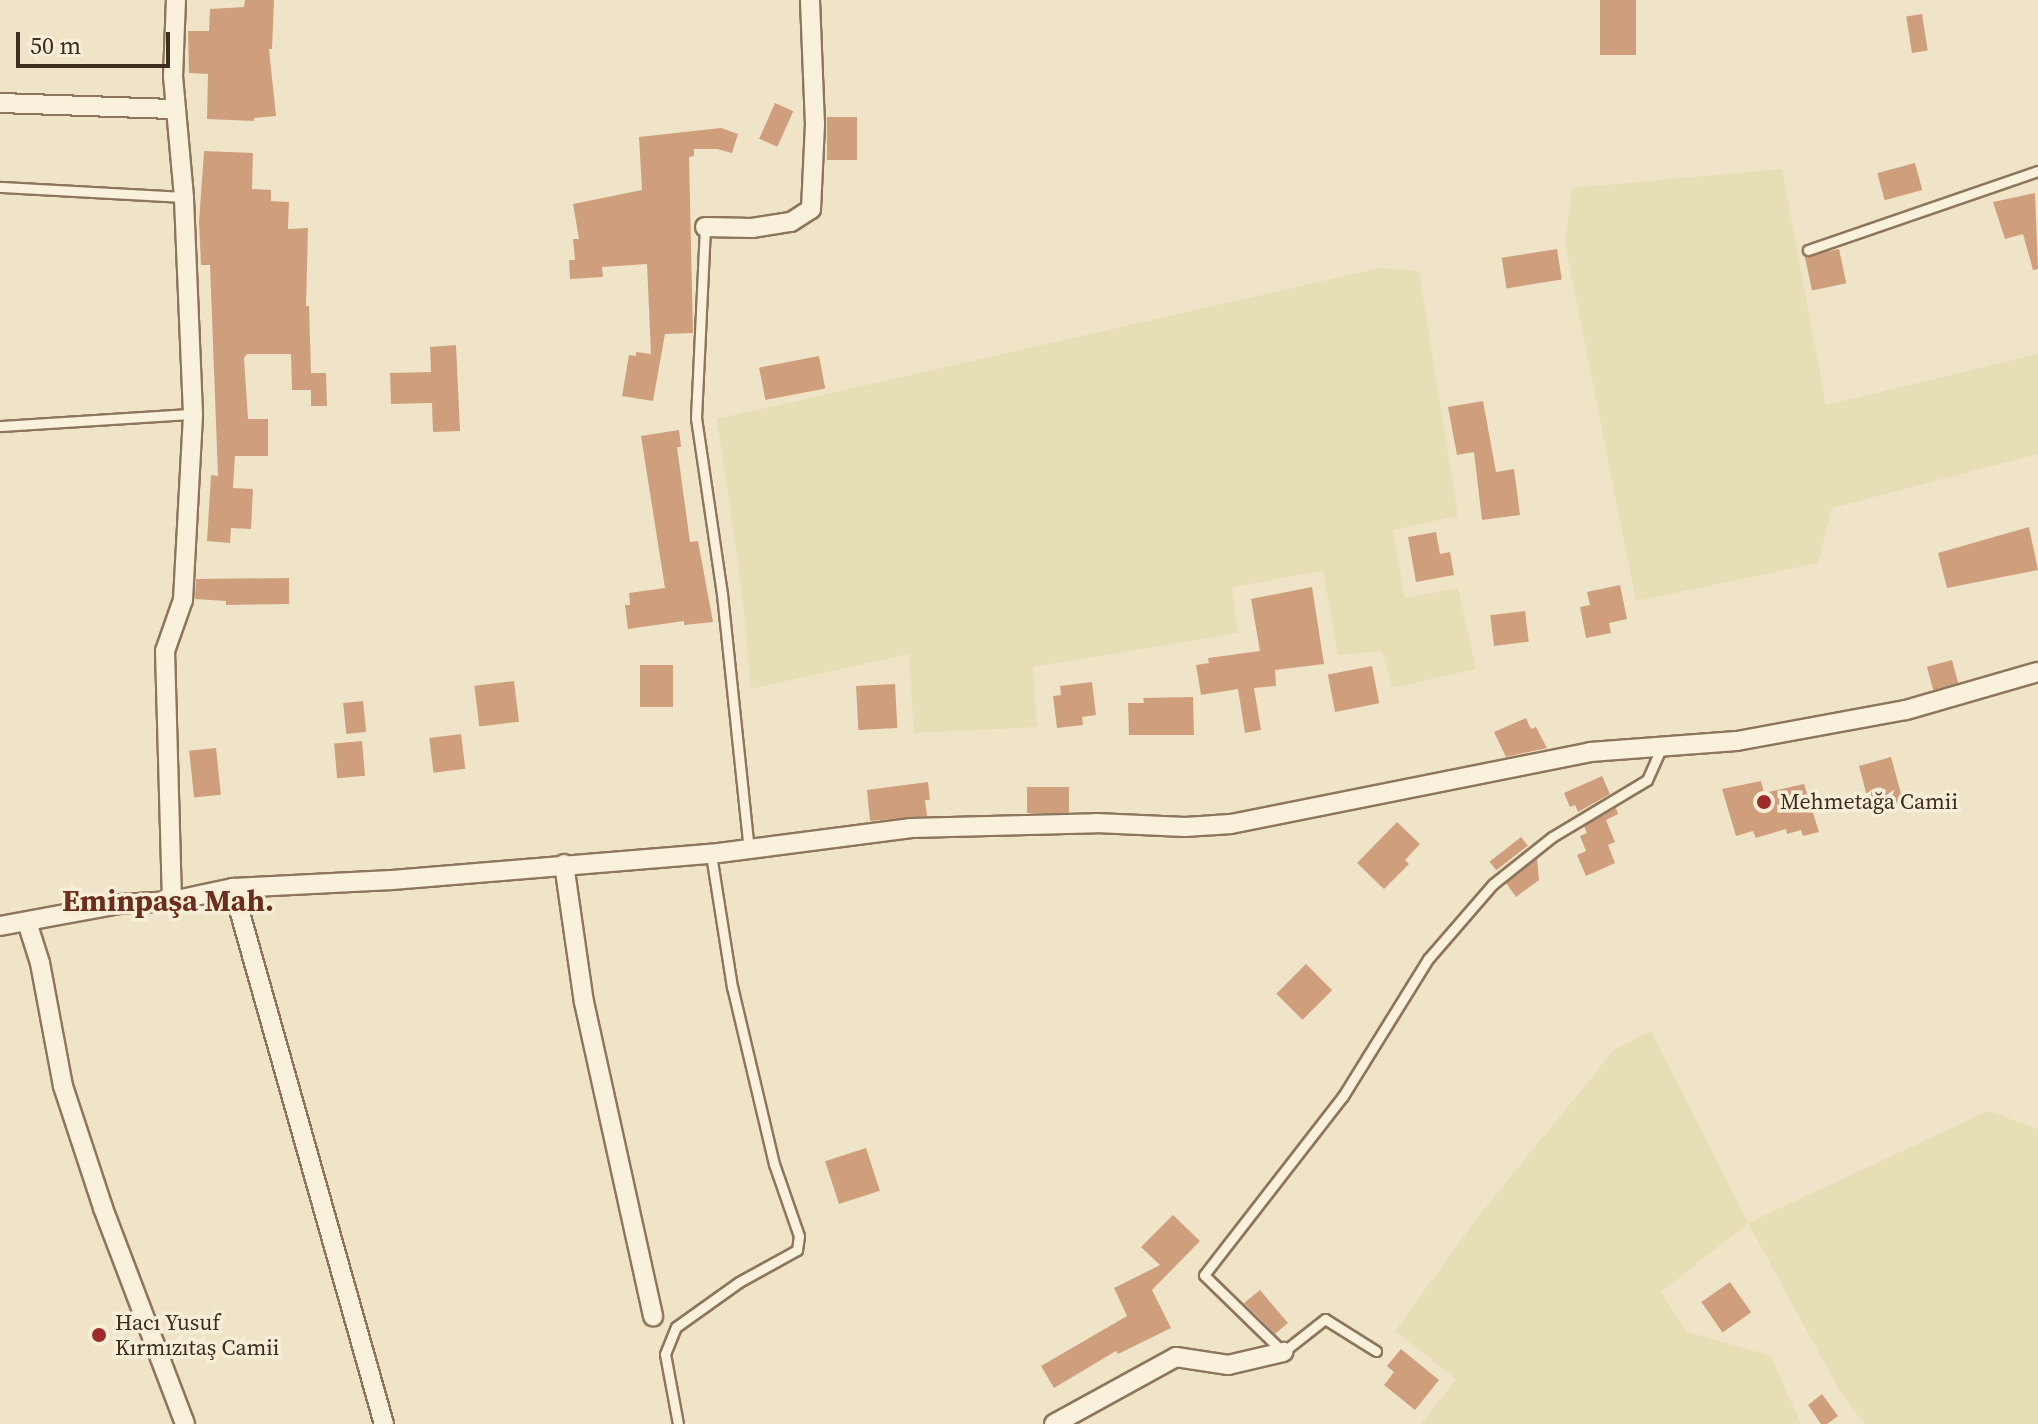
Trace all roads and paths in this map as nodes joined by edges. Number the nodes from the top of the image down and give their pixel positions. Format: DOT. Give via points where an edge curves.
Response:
graph roads {
  1 [pos="176,0"];
  2 [pos="810,0"];
  3 [pos="0,103"];
  4 [pos="176,109"];
  5 [pos="2038,171"];
  6 [pos="0,187"];
  7 [pos="184,197"];
  8 [pos="705,227"];
  9 [pos="1808,250"];
  10 [pos="193,414"];
  11 [pos="0,426"];
  12 [pos="2038,672"];
  13 [pos="1661,749"];
  14 [pos="749,850"];
  15 [pos="711,854"];
  16 [pos="564,864"];
  17 [pos="233,888"];
  18 [pos="172,901"];
  19 [pos="27,922"];
  20 [pos="0,926"];
  21 [pos="653,1317"];
  22 [pos="1376,1351"];
  23 [pos="1283,1352"];
  24 [pos="185,1424"];
  25 [pos="384,1424"];
  26 [pos="678,1424"];
  27 [pos="1054,1424"];
  1 -- 4 [label="street"];
  2 -- 8 [label="street" via="815,125 811,209 791,222"];
  3 -- 4 [label="street"];
  4 -- 7 [label="street"];
  5 -- 9 [label="lane"];
  6 -- 7 [label="lane"];
  7 -- 10 [label="street"];
  8 -- 14 [label="lane" via="696,418 722,594"];
  10 -- 11 [label="lane"];
  10 -- 18 [label="street" via="183,600 165,651"];
  12 -- 13 [label="street" via="1906,710 1737,741"];
  13 -- 14 [label="street" via="1590,752 1231,824 911,828"];
  13 -- 23 [label="lane" via="1647,780 1552,837 1493,884 1428,959 1343,1096 1204,1275"];
  14 -- 15 [label="street"];
  15 -- 16 [label="street"];
  15 -- 26 [label="lane" via="739,1017 774,1164 799,1236 797,1250 739,1282 676,1327 665,1354"];
  16 -- 17 [label="street"];
  16 -- 21 [label="street" via="584,1002"];
  17 -- 18 [label="street"];
  17 -- 25 [label="street"];
  18 -- 19 [label="street" via="120,904"];
  19 -- 20 [label="street"];
  19 -- 24 [label="street" via="63,1086"];
  22 -- 23 [label="lane" via="1325,1319"];
  23 -- 27 [label="street" via="1228,1365 1176,1357"];
}
